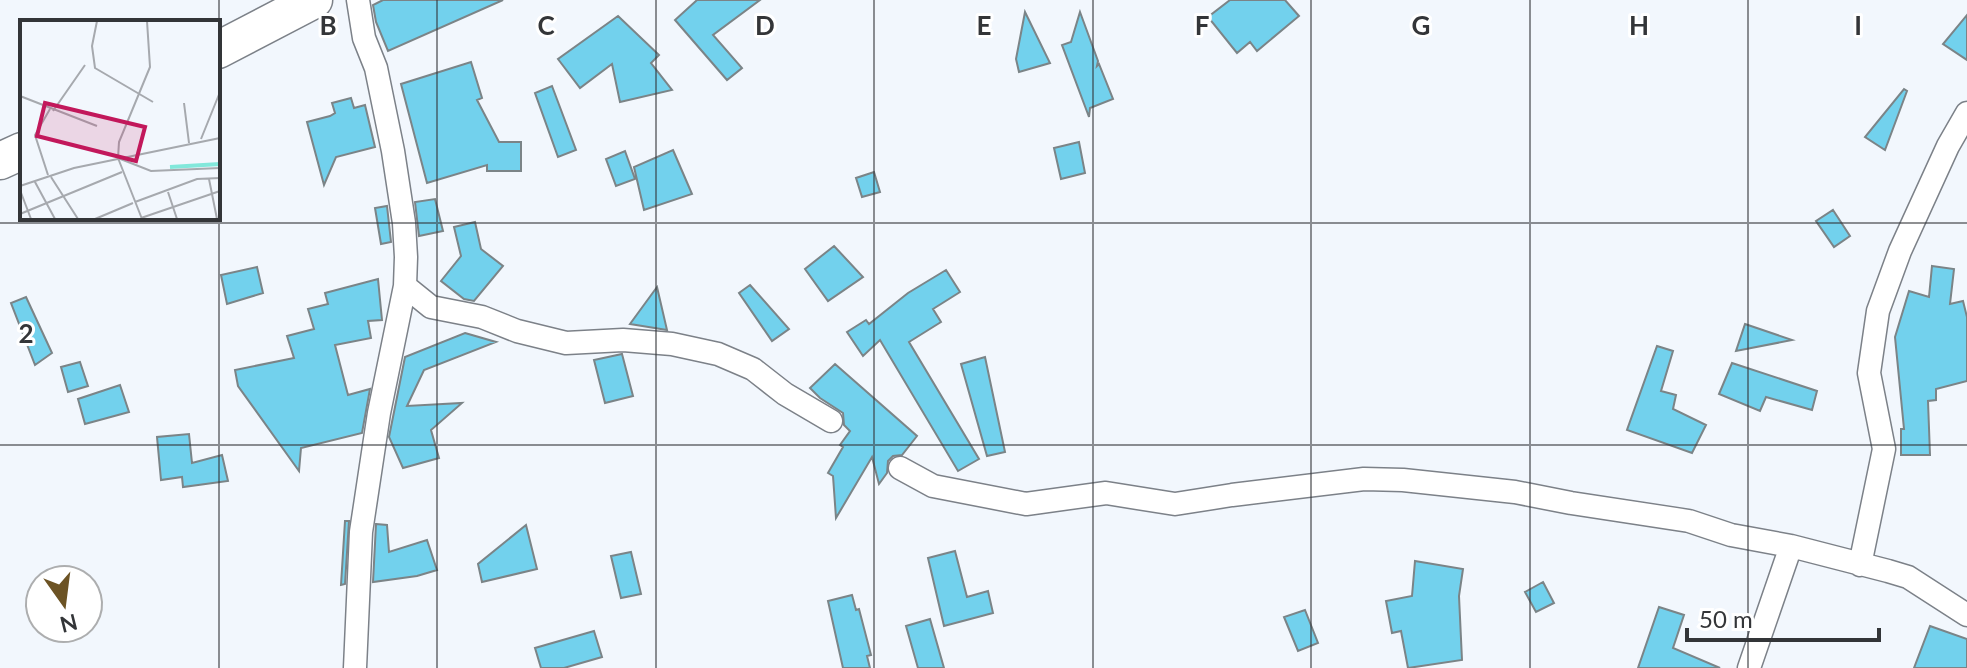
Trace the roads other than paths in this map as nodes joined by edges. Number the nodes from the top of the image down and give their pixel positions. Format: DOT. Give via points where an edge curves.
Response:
graph roads {
  1 [pos="314,0"];
  2 [pos="358,0"];
  3 [pos="220,49"];
  4 [pos="1967,113"];
  5 [pos="20,152"];
  6 [pos="0,161"];
  7 [pos="405,286"];
  8 [pos="831,421"];
  9 [pos="900,468"];
  10 [pos="1791,546"];
  11 [pos="1860,565"];
  12 [pos="1967,615"];
  13 [pos="355,668"];
  14 [pos="1749,668"];
  1 -- 3 [label="highway"];
  2 -- 7 [label="street" via="393,151 404,223"];
  4 -- 11 [label="street" via="1900,251 1878,311 1869,373 1884,449"];
  5 -- 6 [label="highway"];
  7 -- 8 [label="street" via="431,307 566,343 623,340 718,354 753,369"];
  7 -- 13 [label="street" via="369,470"];
  9 -- 10 [label="street" via="933,486 1026,504 1106,493 1175,504 1364,479 1403,480 1515,492 1689,521"];
  10 -- 11 [label="street"];
  10 -- 14 [label="street"];
  11 -- 12 [label="street" via="1908,577"];
}
